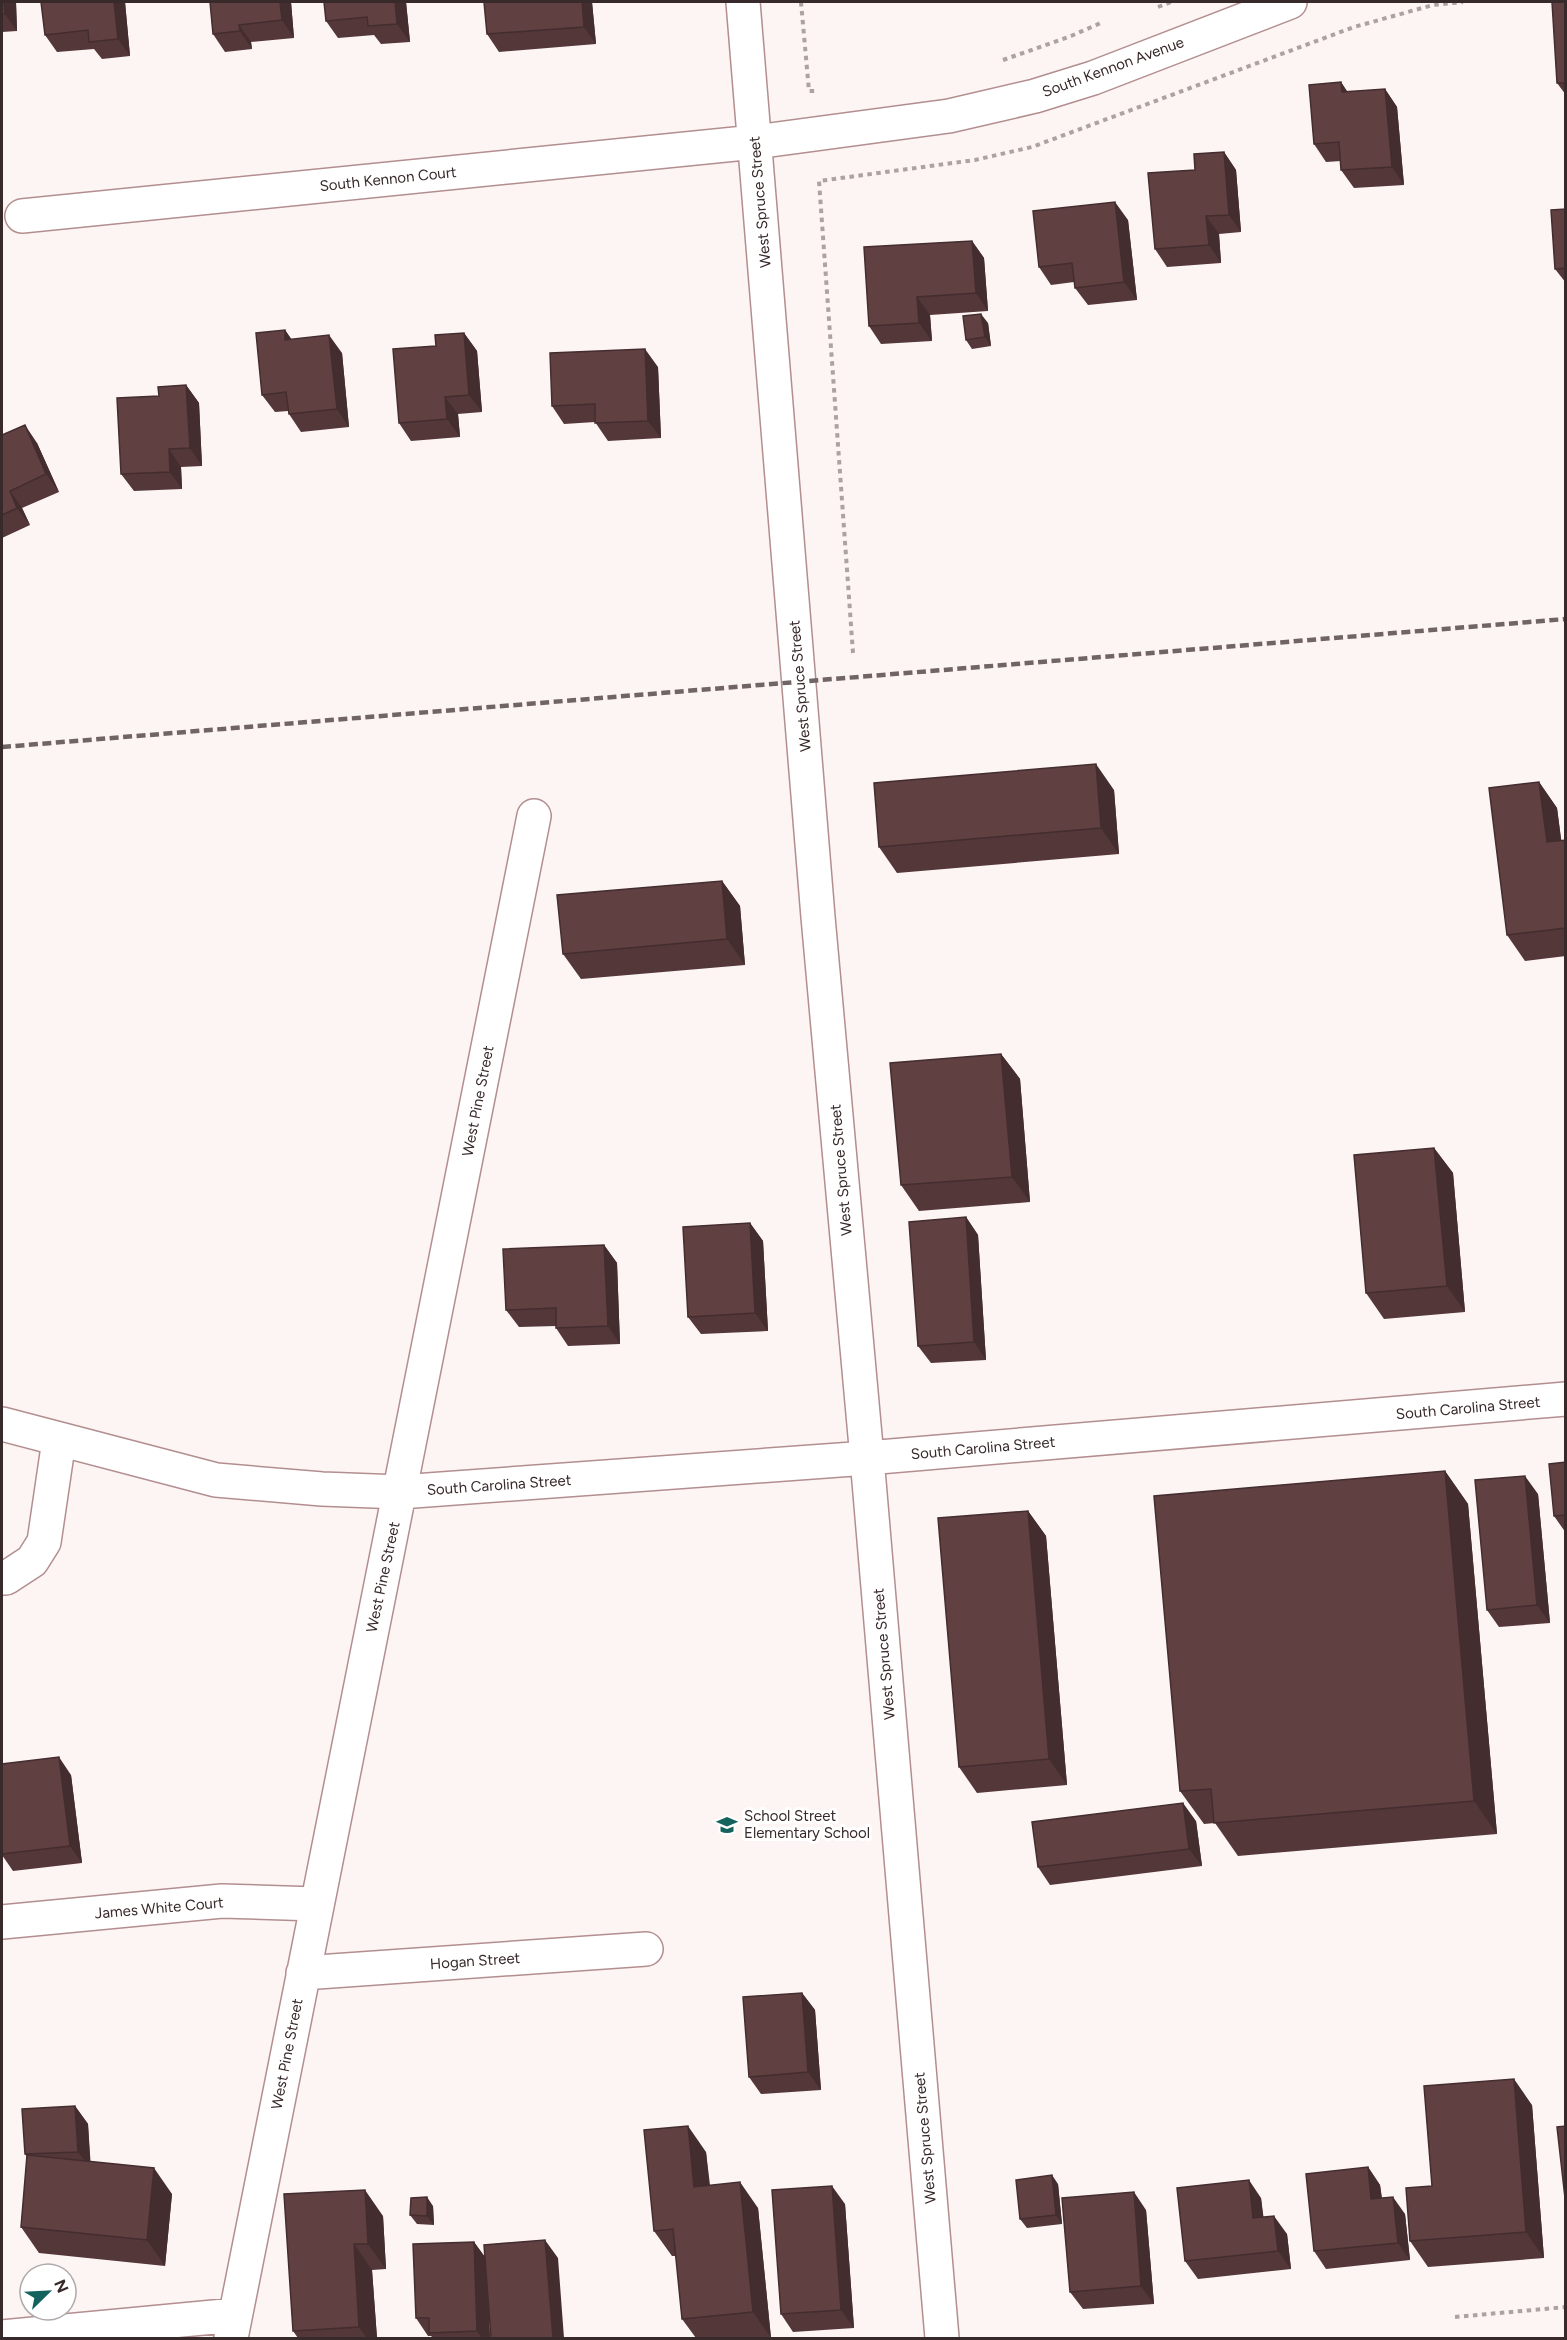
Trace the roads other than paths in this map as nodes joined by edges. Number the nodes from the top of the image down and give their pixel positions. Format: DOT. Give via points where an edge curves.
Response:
graph roads {
  1 [pos="743,2"];
  2 [pos="1290,2"];
  3 [pos="755,142"];
  4 [pos="22,216"];
  5 [pos="534,816"];
  6 [pos="1566,1399"];
  7 [pos="2,1424"];
  8 [pos="59,1440"];
  9 [pos="867,1458"];
  10 [pos="400,1492"];
  11 [pos="2,1578"];
  12 [pos="316,1904"];
  13 [pos="2,1922"];
  14 [pos="646,1949"];
  15 [pos="303,1973"];
  16 [pos="233,2327"];
  17 [pos="2,2337"];
  18 [pos="942,2338"];
  1 -- 3 [label="street, West Spruce Street"];
  2 -- 3 [label="street, South Kennon Avenue" via="1093,78 1035,96 949,117"];
  3 -- 4 [label="street, South Kennon Court"];
  3 -- 9 [label="street, West Spruce Street"];
  5 -- 10 [label="street, West Pine Street"];
  6 -- 9 [label="street, South Carolina Street"];
  7 -- 8 [label="street, South Carolina Street"];
  8 -- 10 [label="street, South Carolina Street" via="216,1480"];
  8 -- 11 [label="street" via="44,1542 32,1561"];
  9 -- 10 [label="street, South Carolina Street"];
  9 -- 18 [label="street, West Spruce Street"];
  10 -- 12 [label="street, West Pine Street"];
  12 -- 13 [label="street, James White Court" via="222,1901"];
  12 -- 15 [label="street, West Pine Street"];
  14 -- 15 [label="street, Hogan Street"];
  15 -- 16 [label="street, West Pine Street"];
  16 -- 17 [label="street"];
}
